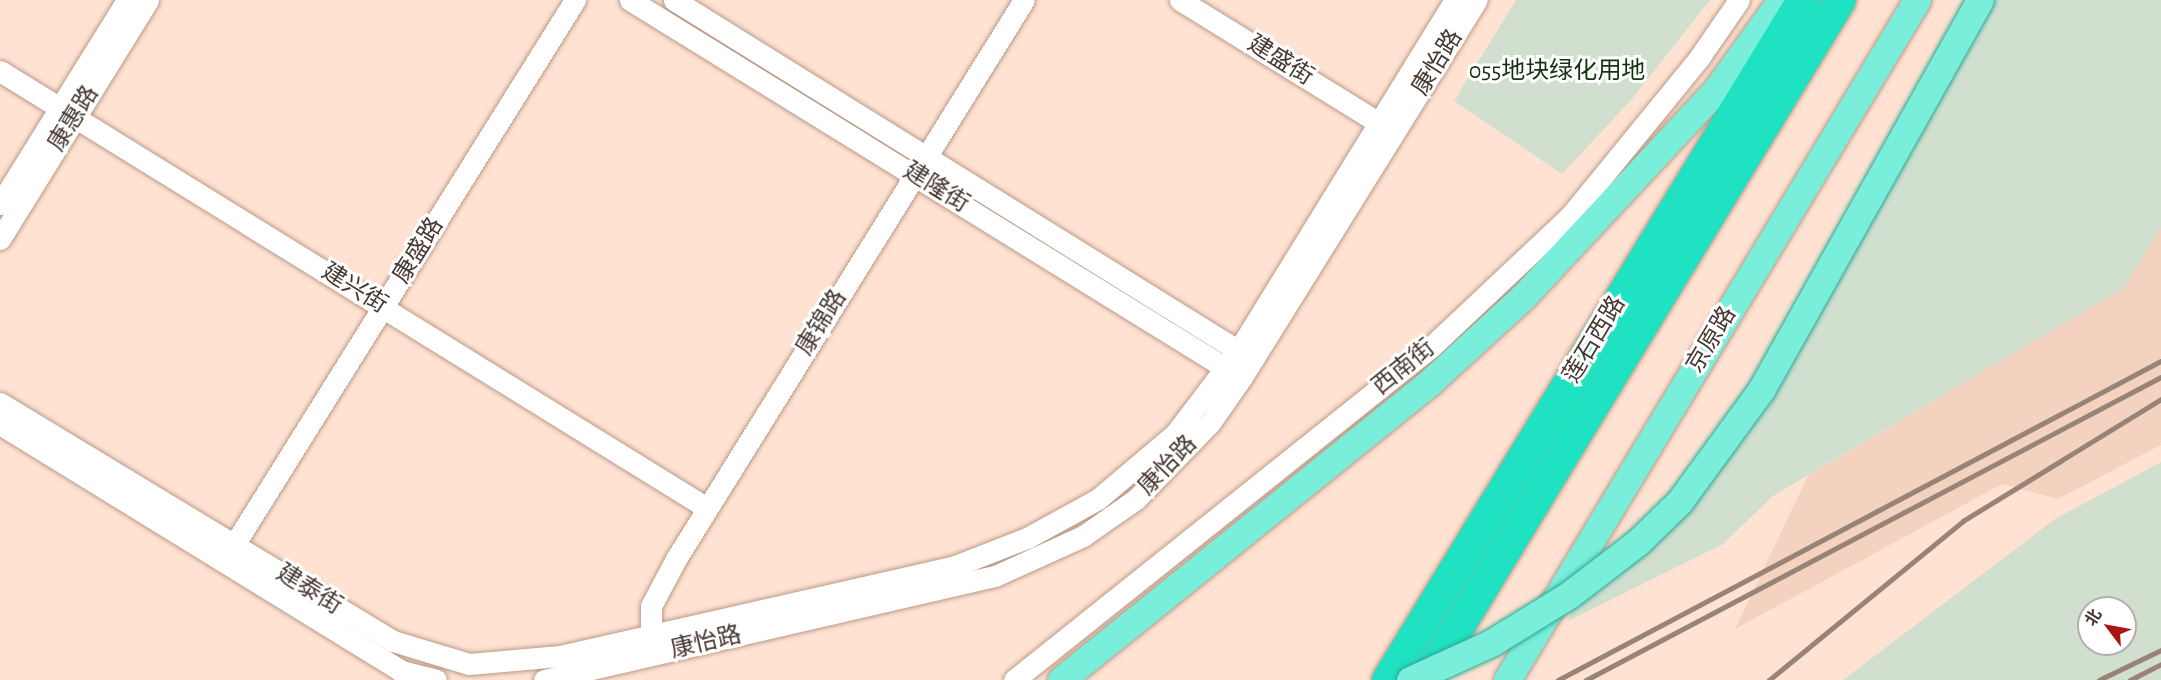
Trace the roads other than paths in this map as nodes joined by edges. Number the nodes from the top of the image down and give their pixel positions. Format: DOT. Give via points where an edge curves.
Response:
graph roads {
  1 [pos="127,0"];
  2 [pos="148,0"];
  3 [pos="575,0"];
  4 [pos="630,0"];
  5 [pos="674,0"];
  6 [pos="1024,0"];
  7 [pos="1180,0"];
  8 [pos="1455,0"];
  9 [pos="1477,0"];
  10 [pos="1739,0"];
  11 [pos="1780,0"];
  12 [pos="1803,0"];
  13 [pos="1840,0"];
  14 [pos="1917,0"];
  15 [pos="1980,0"];
  16 [pos="0,71"];
  17 [pos="68,113"];
  18 [pos="1379,123"];
  19 [pos="920,166"];
  20 [pos="0,204"];
  21 [pos="0,239"];
  22 [pos="384,308"];
  23 [pos="1240,364"];
  24 [pos="0,403"];
  25 [pos="0,424"];
  26 [pos="707,508"];
  27 [pos="230,553"];
  28 [pos="650,646"];
  29 [pos="436,680"];
  30 [pos="544,680"];
  31 [pos="1014,680"];
  32 [pos="1061,680"];
  33 [pos="1388,680"];
  34 [pos="1410,680"];
  35 [pos="1426,680"];
  36 [pos="1507,680"];
  1 -- 17 [label="street, 康惠路"];
  2 -- 17 [label="street, 康惠路"];
  3 -- 22 [label="street, 康盛路"];
  4 -- 19 [label="street, 建隆街"];
  5 -- 19 [label="street, 建隆街"];
  6 -- 19 [label="street, 康锦路"];
  7 -- 18 [label="street, 建盛街"];
  8 -- 18 [label="street, 康怡路"];
  9 -- 23 [label="street, 康怡路"];
  10 -- 31 [label="street, 西南街" via="1699,58 1570,215 1447,332"];
  11 -- 32 [label="main road" via="1717,89 1624,195 1429,383"];
  12 -- 33 [label="highway, 莲石西路"];
  13 -- 35 [label="highway, 莲石西路"];
  14 -- 36 [label="main road, 京原路"];
  15 -- 34 [label="main road, bridge" via="1761,390 1680,501 1638,542 1569,595 1491,643"];
  16 -- 17 [label="street, 建兴街"];
  17 -- 20 [label="street, 康惠路"];
  17 -- 21 [label="street, 康惠路"];
  17 -- 22 [label="street, 建兴街"];
  18 -- 23 [label="street, 康怡路"];
  19 -- 23 [label="street, 建隆街"];
  19 -- 26 [label="street, 康锦路"];
  22 -- 26 [label="street, 建兴街"];
  22 -- 27 [label="street, 康盛路"];
  23 -- 28 [label="street, 康怡路" via="1210,423 1136,499 1083,536 966,585"];
  24 -- 27 [label="street, 建泰街"];
  25 -- 27 [label="street, 建泰街"];
  26 -- 28 [label="street, 康锦路" via="651,606"];
  27 -- 28 [label="street, 建泰街" via="393,641 430,656 469,664 507,663"];
  27 -- 29 [label="street, 建泰街" via="401,671"];
  28 -- 30 [label="street"];
}
